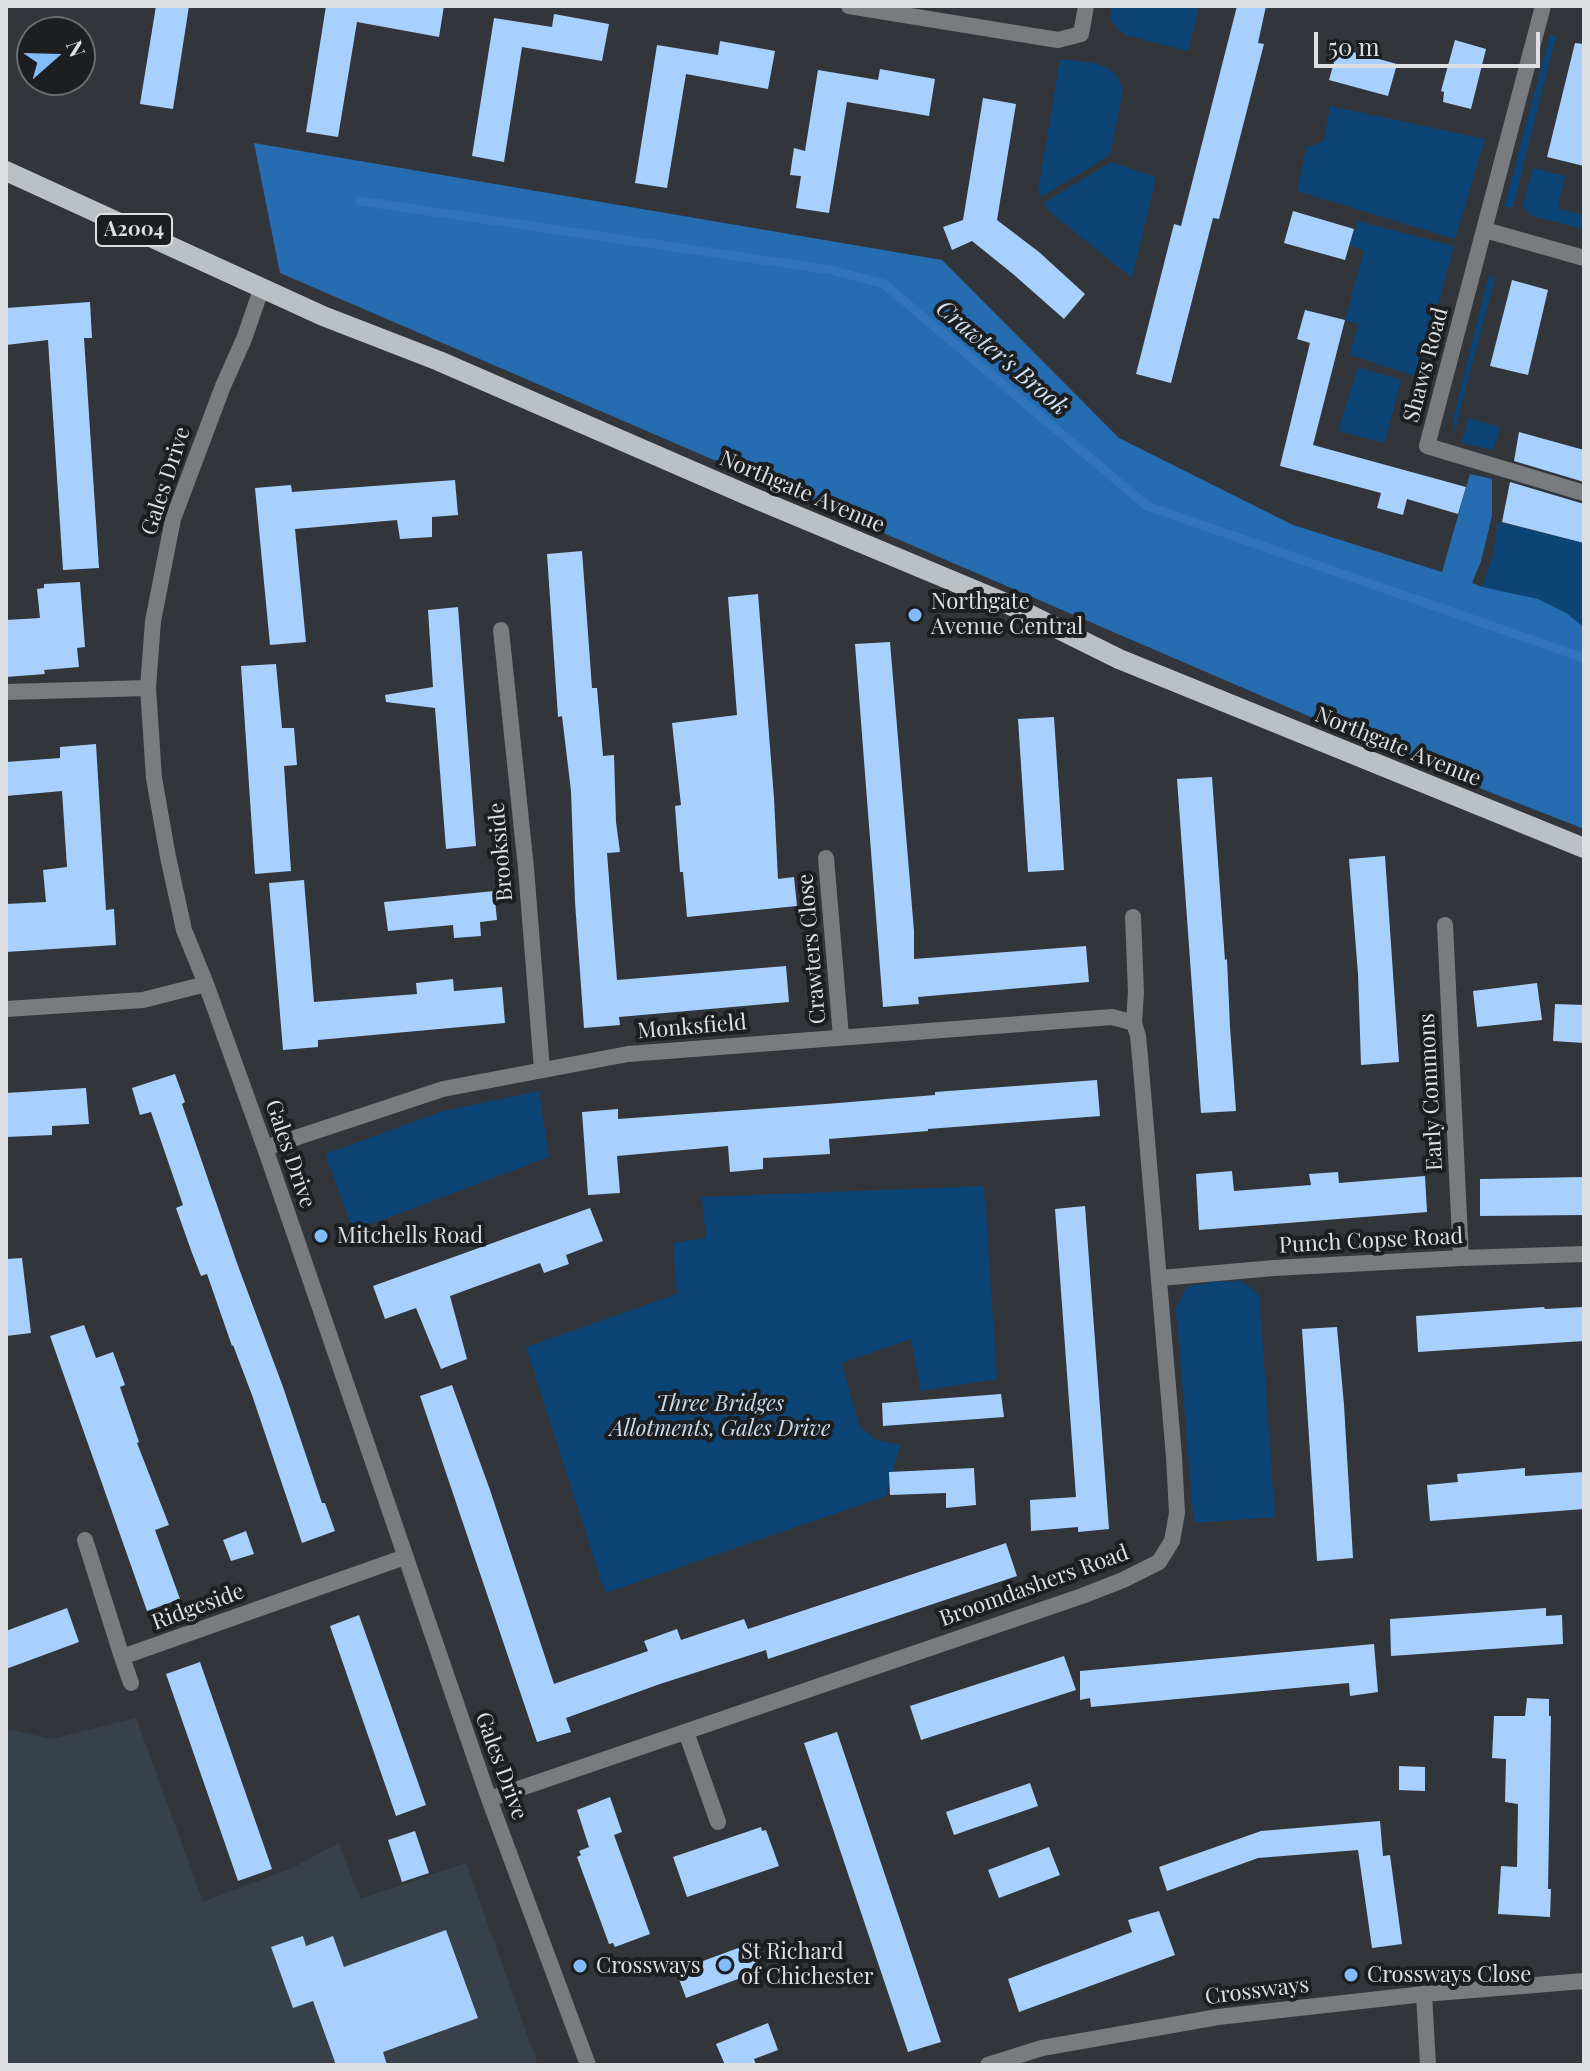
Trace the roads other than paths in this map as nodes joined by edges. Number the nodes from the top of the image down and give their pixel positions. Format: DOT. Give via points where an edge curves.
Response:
graph roads {
  1 [pos="849,6"];
  2 [pos="1086,6"];
  3 [pos="1543,6"];
  4 [pos="6,171"];
  5 [pos="1485,230"];
  6 [pos="1584,258"];
  7 [pos="262,287"];
  8 [pos="1584,493"];
  9 [pos="501,630"];
  10 [pos="148,688"];
  11 [pos="6,692"];
  12 [pos="1584,848"];
  13 [pos="826,858"];
  14 [pos="1133,917"];
  15 [pos="1445,925"];
  16 [pos="206,984"];
  17 [pos="6,1009"];
  18 [pos="1134,1023"];
  19 [pos="841,1037"];
  20 [pos="542,1070"];
  21 [pos="265,1148"];
  22 [pos="1584,1254"];
  23 [pos="1461,1258"];
  24 [pos="1160,1278"];
  25 [pos="85,1540"];
  26 [pos="405,1557"];
  27 [pos="122,1657"];
  28 [pos="131,1683"];
  29 [pos="686,1732"];
  30 [pos="489,1799"];
  31 [pos="718,1822"];
  32 [pos="1584,1981"];
  33 [pos="1424,1994"];
  34 [pos="588,2065"];
  35 [pos="988,2065"];
  36 [pos="1428,2065"];
  1 -- 2 [label="street" via="1058,40 1081,34"];
  3 -- 5 [label="street, Shaws Road"];
  4 -- 7 [label="main road, Northgate Avenue / A2004"];
  5 -- 6 [label="street"];
  5 -- 8 [label="street, Shaws Road" via="1427,446"];
  7 -- 10 [label="street, Gales Drive" via="173,519 153,621"];
  7 -- 12 [label="main road, Northgate Avenue / A2004" via="1010,605 1119,659"];
  9 -- 20 [label="street, Brookside"];
  10 -- 11 [label="street"];
  10 -- 16 [label="street, Gales Drive" via="154,778 168,857 184,930"];
  13 -- 19 [label="street, Crawters Close"];
  14 -- 18 [label="street, Broomdashers Road"];
  15 -- 23 [label="street, Early Commons"];
  16 -- 17 [label="street" via="143,1000"];
  16 -- 21 [label="street, Gales Drive"];
  18 -- 19 [label="street, Monksfield" via="1112,1017"];
  18 -- 24 [label="street, Broomdashers Road"];
  19 -- 20 [label="street, Monksfield" via="628,1054"];
  20 -- 21 [label="street, Monksfield" via="443,1089"];
  21 -- 26 [label="street, Gales Drive"];
  22 -- 23 [label="street, Punch Copse Road"];
  23 -- 24 [label="street, Punch Copse Road"];
  24 -- 29 [label="street, Broomdashers Road" via="1177,1513 1172,1541 1159,1562 1082,1596"];
  25 -- 27 [label="street"];
  26 -- 27 [label="street, Ridgeside"];
  26 -- 30 [label="street, Gales Drive"];
  27 -- 28 [label="street"];
  29 -- 30 [label="street, Broomdashers Road"];
  29 -- 31 [label="street"];
  30 -- 34 [label="street, Gales Drive"];
  32 -- 33 [label="street, Crossways"];
  33 -- 35 [label="street, Crossways" via="1218,2017 1042,2048"];
  33 -- 36 [label="street"];
}
